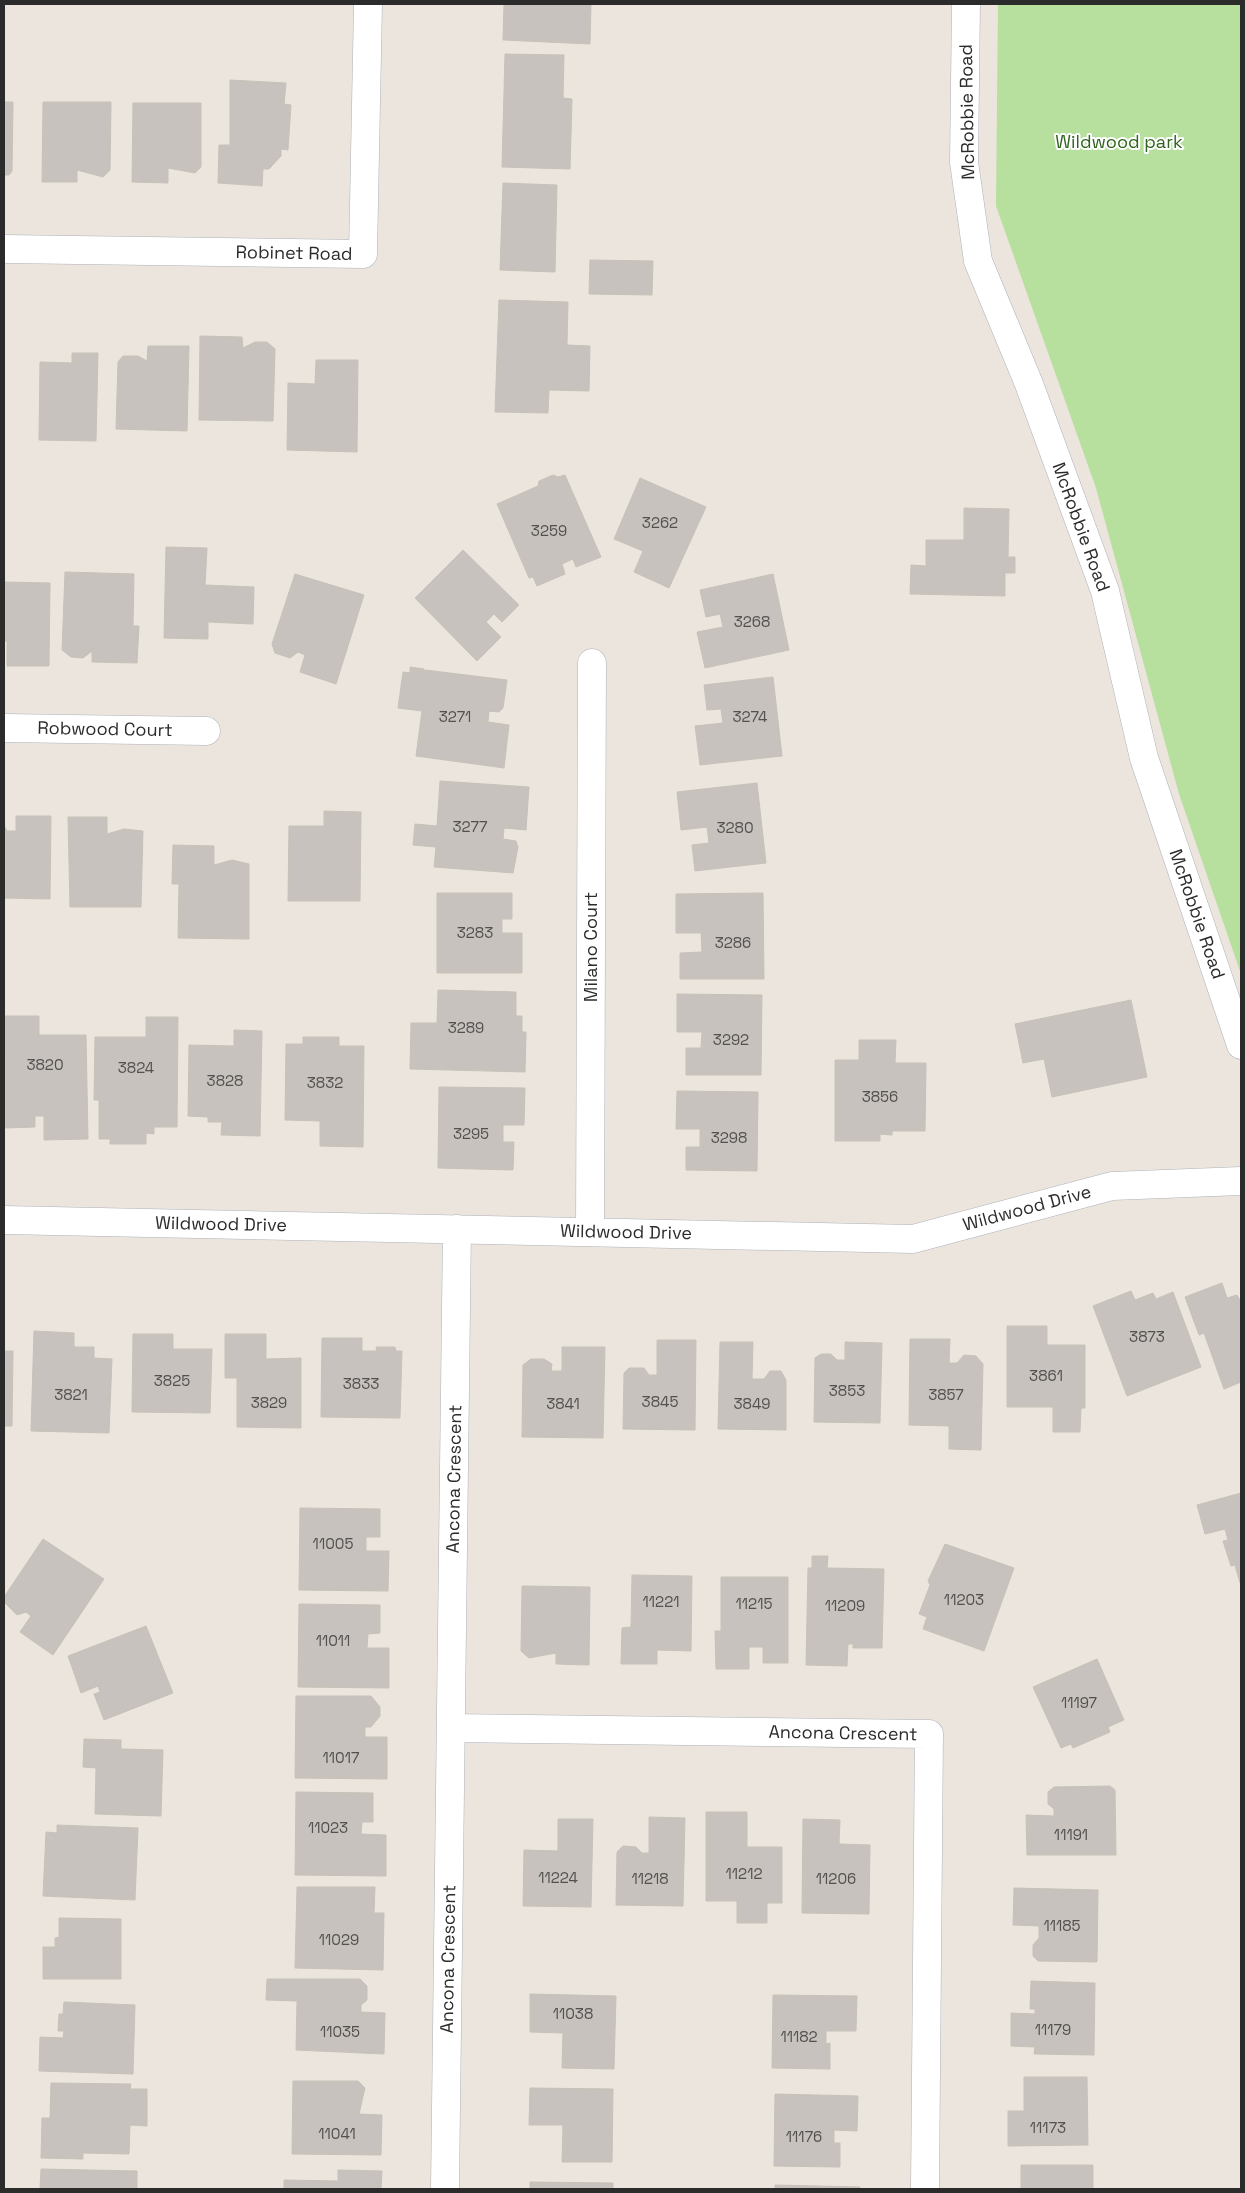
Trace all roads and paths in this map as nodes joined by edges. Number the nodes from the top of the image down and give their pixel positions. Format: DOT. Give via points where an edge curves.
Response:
graph roads {
  1 [pos="368,4"];
  2 [pos="966,4"];
  3 [pos="4,249"];
  4 [pos="592,663"];
  5 [pos="4,728"];
  6 [pos="206,731"];
  7 [pos="1241,1045"];
  8 [pos="1241,1181"];
  9 [pos="4,1220"];
  10 [pos="458,1229"];
  11 [pos="590,1232"];
  12 [pos="451,1728"];
  13 [pos="445,2189"];
  14 [pos="925,2189"];
  1 -- 3 [label="street, Robinet Road" via="363,254"];
  2 -- 7 [label="street, McRobbie Road" via="964,162 978,261 1029,384 1105,591 1144,758"];
  4 -- 11 [label="street, Milano Court"];
  5 -- 6 [label="street, Robwood Court"];
  8 -- 11 [label="street, Wildwood Drive" via="1112,1186 913,1238"];
  9 -- 10 [label="street, Wildwood Drive"];
  10 -- 11 [label="street, Wildwood Drive"];
  10 -- 12 [label="street, Ancona Crescent"];
  12 -- 13 [label="street, Ancona Crescent"];
  12 -- 14 [label="street, Ancona Crescent" via="929,1734"];
}
